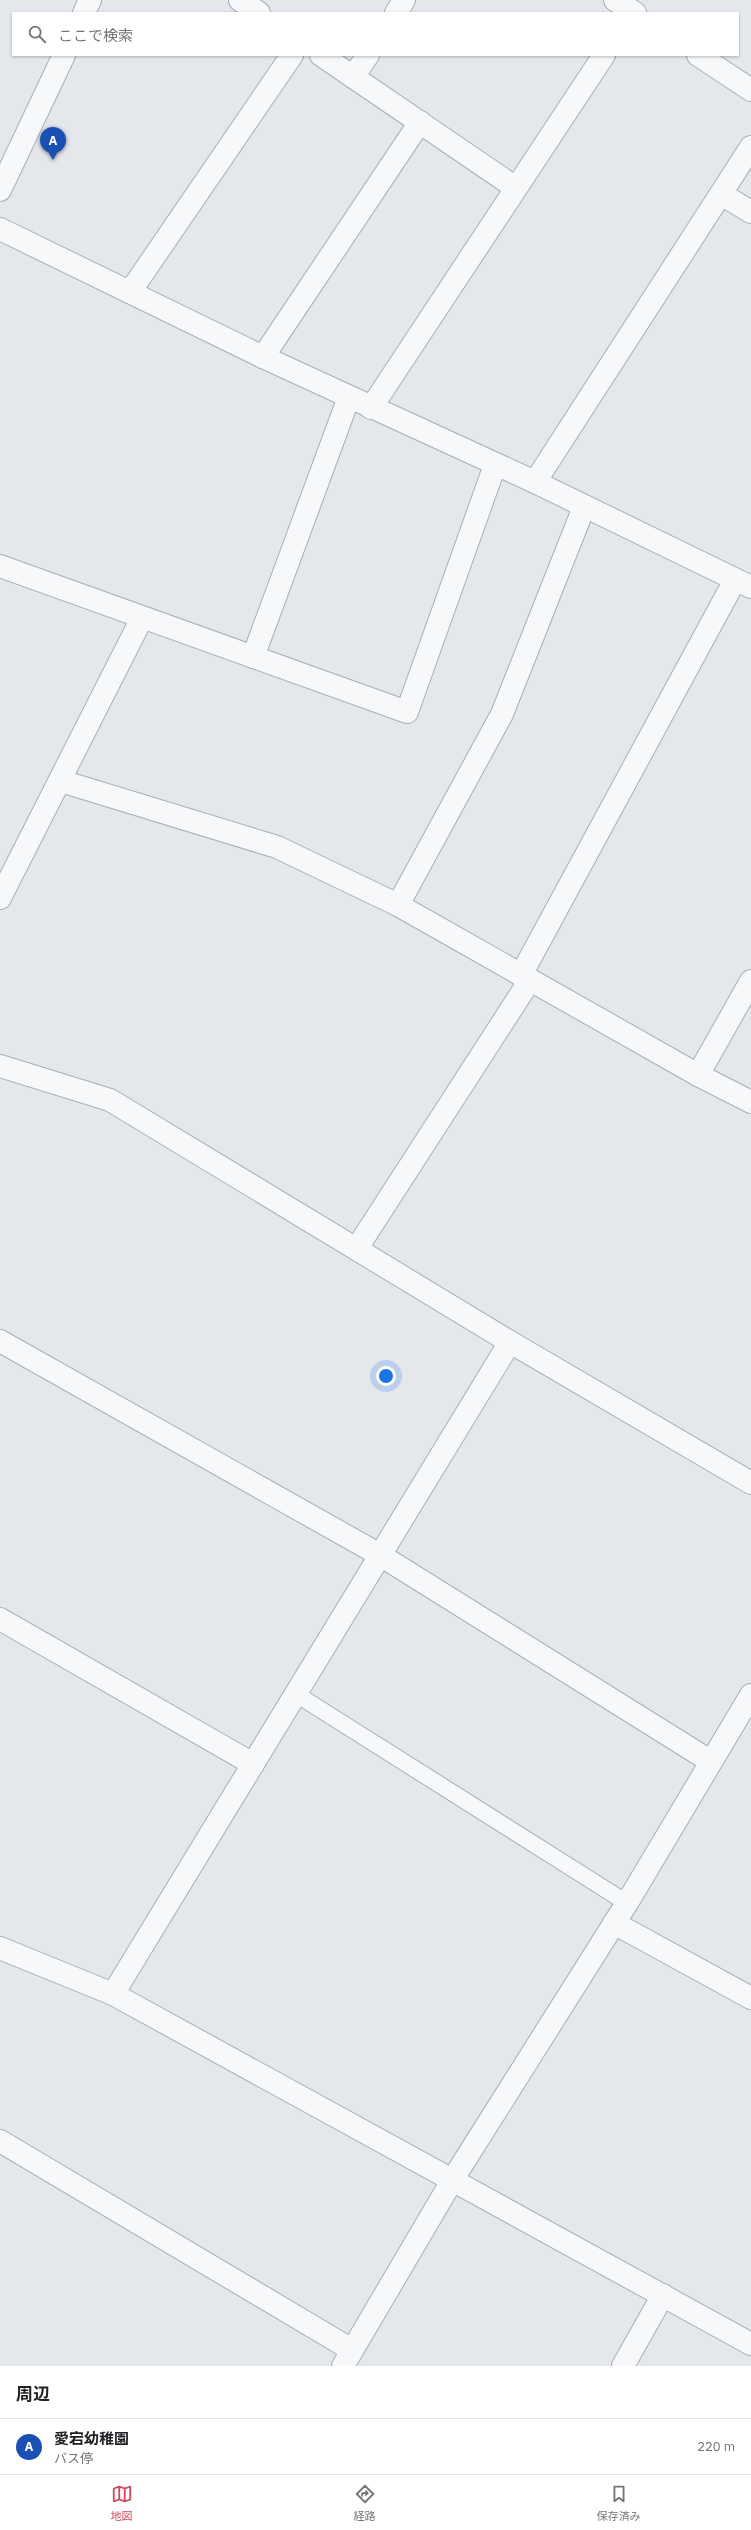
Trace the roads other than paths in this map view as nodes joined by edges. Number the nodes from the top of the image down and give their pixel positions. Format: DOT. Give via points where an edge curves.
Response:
graph roads {
  1 [pos="90,0"];
  2 [pos="240,0"];
  3 [pos="404,0"];
  4 [pos="84,12"];
  5 [pos="258,12"];
  6 [pos="397,12"];
  7 [pos="64,56"];
  8 [pos="291,56"];
  9 [pos="322,56"];
  10 [pos="367,56"];
  11 [pos="603,56"];
  12 [pos="700,56"];
  13 [pos="353,77"];
  14 [pos="751,90"];
  15 [pos="420,122"];
  16 [pos="751,147"];
  17 [pos="1,185"];
  18 [pos="516,188"];
  19 [pos="721,194"];
  20 [pos="751,212"];
  21 [pos="0,229"];
  22 [pos="130,292"];
  23 [pos="263,357"];
  24 [pos="348,398"];
  25 [pos="371,408"];
  26 [pos="495,465"];
  27 [pos="535,482"];
  28 [pos="584,507"];
  29 [pos="0,566"];
  30 [pos="743,584"];
  31 [pos="142,618"];
  32 [pos="253,657"];
  33 [pos="61,781"];
  34 [pos="0,898"];
  35 [pos="398,905"];
  36 [pos="526,977"];
  37 [pos="751,981"];
  38 [pos="0,1066"];
  39 [pos="698,1074"];
  40 [pos="751,1102"];
  41 [pos="357,1248"];
  42 [pos="0,1342"];
  43 [pos="510,1342"];
  44 [pos="751,1483"];
  45 [pos="380,1555"];
  46 [pos="0,1618"];
  47 [pos="296,1694"];
  48 [pos="751,1695"];
  49 [pos="710,1761"];
  50 [pos="253,1764"];
  51 [pos="627,1903"];
  52 [pos="614,1923"];
  53 [pos="0,1948"];
  54 [pos="113,1994"];
  55 [pos="751,1998"];
  56 [pos="0,2141"];
  57 [pos="453,2179"];
  58 [pos="663,2295"];
  59 [pos="751,2344"];
  60 [pos="348,2358"];
  61 [pos="623,2366"];
  1 -- 4 [label="street"];
  2 -- 5 [label="street"];
  3 -- 6 [label="street"];
  7 -- 17 [label="street"];
  8 -- 22 [label="street"];
  9 -- 13 [label="street"];
  10 -- 13 [label="street"];
  11 -- 18 [label="street"];
  12 -- 14 [label="street"];
  13 -- 15 [label="street"];
  15 -- 18 [label="street"];
  15 -- 23 [label="street"];
  16 -- 19 [label="street"];
  18 -- 25 [label="street"];
  19 -- 20 [label="street"];
  19 -- 27 [label="street"];
  21 -- 22 [label="street"];
  22 -- 23 [label="street"];
  23 -- 24 [label="street"];
  24 -- 25 [label="street"];
  24 -- 32 [label="street"];
  25 -- 26 [label="street"];
  26 -- 27 [label="street"];
  26 -- 32 [label="street" via="407,712"];
  27 -- 28 [label="street"];
  28 -- 30 [label="street"];
  28 -- 35 [label="street" via="502,714"];
  29 -- 31 [label="street"];
  30 -- 36 [label="street"];
  31 -- 32 [label="street"];
  31 -- 33 [label="street"];
  33 -- 34 [label="street"];
  33 -- 35 [label="street" via="277,847"];
  35 -- 36 [label="street"];
  36 -- 39 [label="street"];
  36 -- 41 [label="street"];
  37 -- 39 [label="street"];
  38 -- 41 [label="street" via="110,1100"];
  39 -- 40 [label="street"];
  41 -- 43 [label="street"];
  42 -- 45 [label="street"];
  43 -- 44 [label="street"];
  43 -- 45 [label="street"];
  45 -- 47 [label="street"];
  45 -- 49 [label="street"];
  46 -- 50 [label="street"];
  47 -- 50 [label="street"];
  47 -- 51 [label="lane"];
  48 -- 49 [label="street"];
  49 -- 51 [label="street"];
  50 -- 54 [label="street"];
  51 -- 52 [label="street"];
  52 -- 55 [label="street"];
  52 -- 57 [label="street"];
  53 -- 54 [label="street"];
  54 -- 57 [label="street"];
  56 -- 60 [label="street"];
  57 -- 58 [label="street"];
  57 -- 60 [label="street"];
  58 -- 59 [label="street"];
  58 -- 61 [label="street"];
}
